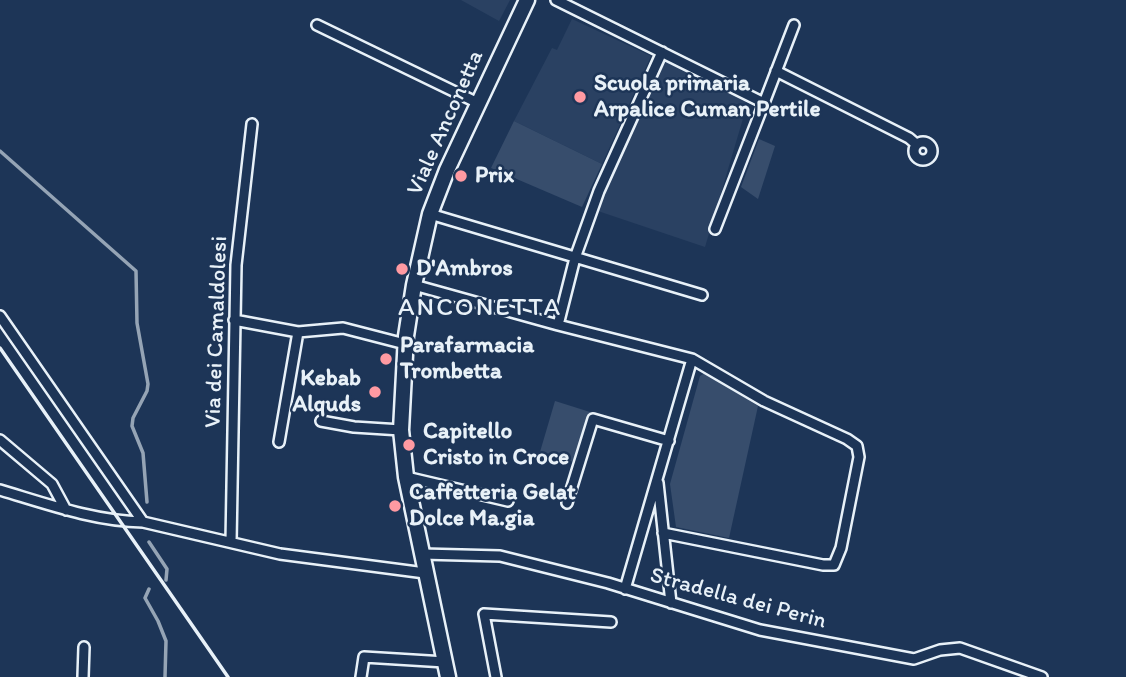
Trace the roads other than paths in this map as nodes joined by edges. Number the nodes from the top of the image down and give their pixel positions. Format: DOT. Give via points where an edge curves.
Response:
graph roads {
  1 [pos="527,0"];
  2 [pos="556,0"];
  3 [pos="317,25"];
  4 [pos="794,25"];
  5 [pos="662,52"];
  6 [pos="776,71"];
  7 [pos="478,103"];
  8 [pos="764,103"];
  9 [pos="252,124"];
  10 [pos="916,144"];
  11 [pos="430,214"];
  12 [pos="715,229"];
  13 [pos="575,258"];
  14 [pos="414,285"];
  15 [pos="702,295"];
  16 [pos="0,316"];
  17 [pos="234,320"];
  18 [pos="558,325"];
  19 [pos="298,332"];
  20 [pos="405,344"];
  21 [pos="692,359"];
  22 [pos="321,421"];
  23 [pos="401,430"];
  24 [pos="0,440"];
  25 [pos="669,441"];
  26 [pos="279,442"];
  27 [pos="406,477"];
  28 [pos="658,481"];
  29 [pos="0,489"];
  30 [pos="508,501"];
  31 [pos="567,503"];
  32 [pos="66,510"];
  33 [pos="143,522"];
  34 [pos="663,533"];
  35 [pos="231,542"];
  36 [pos="422,554"];
  37 [pos="425,573"];
  38 [pos="625,589"];
  39 [pos="671,603"];
  40 [pos="611,622"];
  41 [pos="84,648"];
  42 [pos="444,662"];
  43 [pos="83,677"];
  44 [pos="361,677"];
  45 [pos="448,677"];
  46 [pos="496,677"];
  47 [pos="1042,677"];
  1 -- 7 [label="main road, Viale Anconetta"];
  2 -- 5 [label="street"];
  3 -- 7 [label="street"];
  4 -- 6 [label="street"];
  5 -- 8 [label="street"];
  5 -- 13 [label="street" via="599,191"];
  6 -- 8 [label="street"];
  6 -- 10 [label="street"];
  7 -- 11 [label="main road, Viale Anconetta"];
  8 -- 12 [label="street"];
  9 -- 17 [label="street, Via dei Camaldolesi"];
  11 -- 13 [label="street"];
  11 -- 14 [label="main road, Viale Anconetta"];
  13 -- 15 [label="street"];
  13 -- 18 [label="street"];
  14 -- 18 [label="street"];
  14 -- 20 [label="main road, Viale Anconetta"];
  16 -- 33 [label="street"];
  17 -- 19 [label="street"];
  17 -- 35 [label="street, Via dei Camaldolesi"];
  18 -- 21 [label="street"];
  19 -- 20 [label="street" via="343,328"];
  19 -- 26 [label="street"];
  20 -- 23 [label="main road, Viale Anconetta"];
  21 -- 25 [label="street"];
  21 -- 34 [label="street" via="764,401 847,439 857,446 859,457 834,565"];
  22 -- 23 [label="street"];
  23 -- 27 [label="main road, Viale Anconetta"];
  24 -- 32 [label="street" via="51,484"];
  25 -- 28 [label="street"];
  25 -- 31 [label="street" via="593,419"];
  27 -- 30 [label="street"];
  27 -- 36 [label="main road, Viale Anconetta"];
  28 -- 34 [label="street"];
  28 -- 38 [label="street"];
  29 -- 32 [label="street"];
  32 -- 33 [label="street"];
  33 -- 35 [label="street"];
  34 -- 39 [label="street"];
  35 -- 37 [label="street" via="280,554"];
  36 -- 37 [label="main road, Viale Anconetta"];
  36 -- 38 [label="street, Stradella dei Perin" via="500,556"];
  37 -- 42 [label="main road, Viale Anconetta"];
  38 -- 39 [label="street, Stradella dei Perin"];
  39 -- 47 [label="street, Stradella dei Perin" via="760,630 914,659 960,648"];
  40 -- 46 [label="street" via="484,614"];
  41 -- 43 [label="street"];
  42 -- 44 [label="street" via="364,657"];
  42 -- 45 [label="main road, Viale Anconetta"];
}
